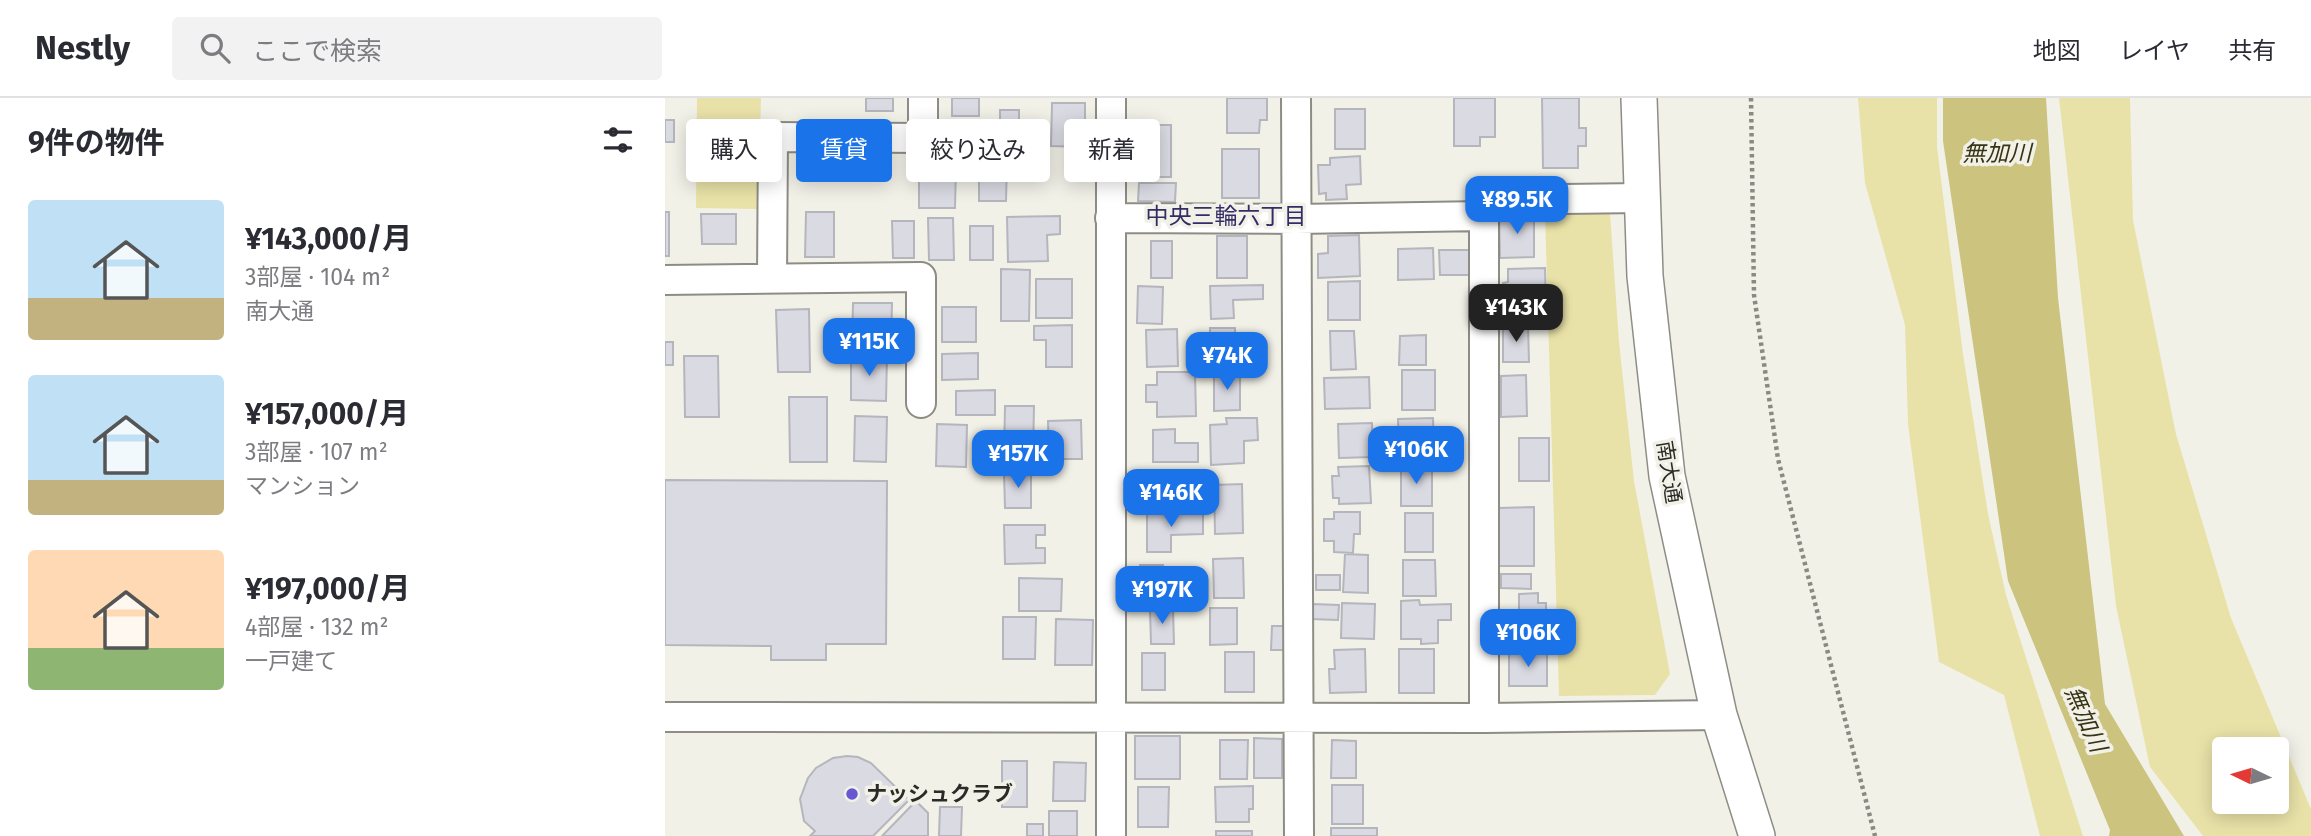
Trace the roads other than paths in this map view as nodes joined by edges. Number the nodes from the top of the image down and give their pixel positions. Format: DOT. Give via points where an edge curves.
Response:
graph roads {
  1 [pos="923,98"];
  2 [pos="1111,98"];
  3 [pos="1296,98"];
  4 [pos="1639,98"];
  5 [pos="1641,198"];
  6 [pos="1484,216"];
  7 [pos="1110,218"];
  8 [pos="1296,219"];
  9 [pos="772,278"];
  10 [pos="665,280"];
  11 [pos="921,403"];
  12 [pos="1720,715"];
  13 [pos="1299,716"];
  14 [pos="665,717"];
  15 [pos="1111,717"];
  16 [pos="1483,718"];
  17 [pos="1111,836"];
  18 [pos="1299,836"];
  19 [pos="1757,836"];
  1 -- 9 [label="street" via="923,138 773,137"];
  2 -- 7 [label="street"];
  3 -- 8 [label="street"];
  4 -- 5 [label="street, 南大通"];
  5 -- 6 [label="street" via="1485,200"];
  5 -- 12 [label="street, 南大通" via="1667,476"];
  6 -- 8 [label="street"];
  6 -- 16 [label="street"];
  7 -- 8 [label="street"];
  7 -- 15 [label="street"];
  8 -- 13 [label="street"];
  9 -- 10 [label="street"];
  9 -- 11 [label="street" via="921,277"];
  12 -- 16 [label="street"];
  12 -- 19 [label="street, 南大通"];
  13 -- 15 [label="street"];
  13 -- 16 [label="street"];
  13 -- 18 [label="street"];
  14 -- 15 [label="street"];
  15 -- 17 [label="street"];
}
